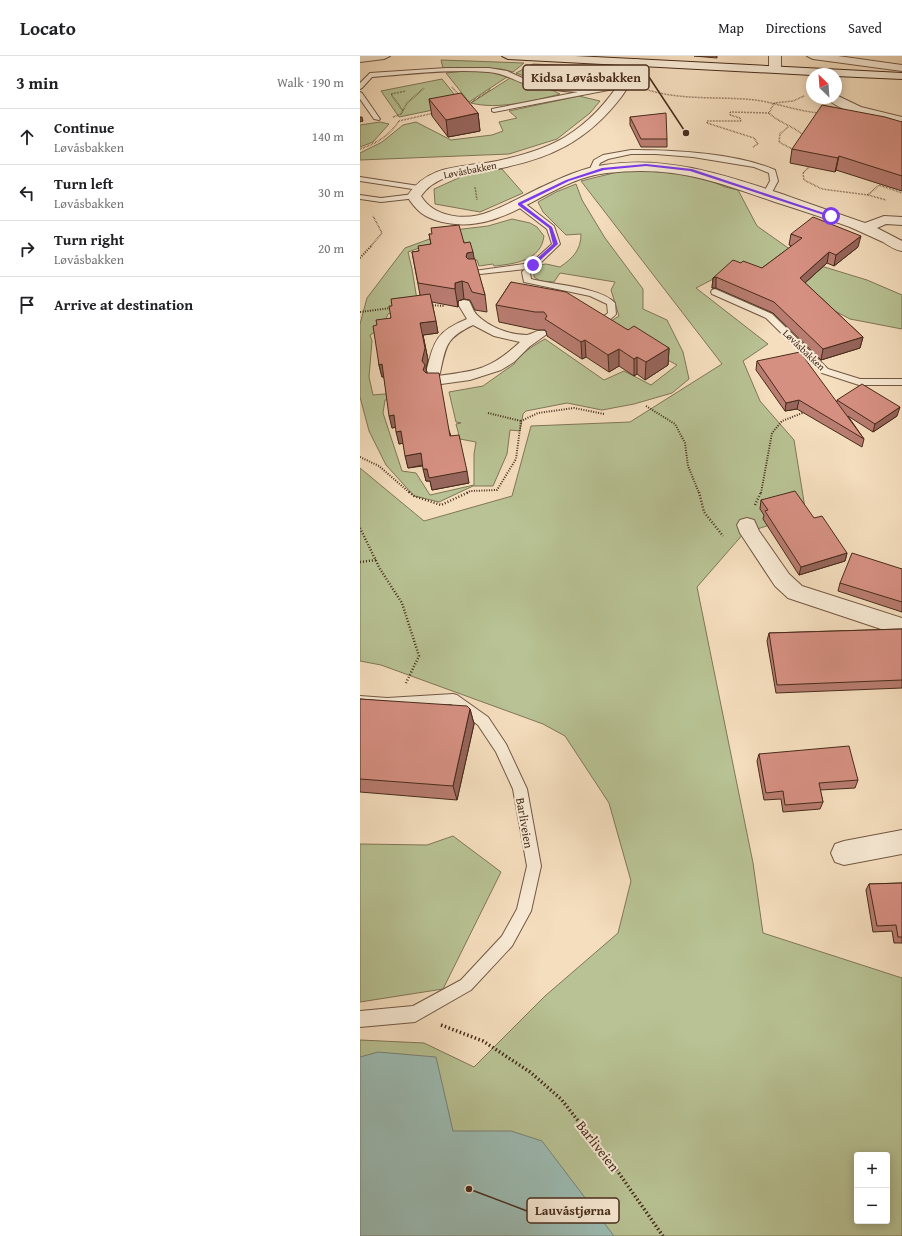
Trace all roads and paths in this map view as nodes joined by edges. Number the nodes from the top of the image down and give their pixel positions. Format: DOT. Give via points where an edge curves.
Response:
graph roads {
  1 [pos="384,56"];
  2 [pos="508,56"];
  3 [pos="775,56"];
  4 [pos="814,56"];
  5 [pos="360,59"];
  6 [pos="636,62"];
  7 [pos="902,68"];
  8 [pos="775,69"];
  9 [pos="806,71"];
  10 [pos="842,74"];
  11 [pos="370,75"];
  12 [pos="360,76"];
  13 [pos="902,76"];
  14 [pos="625,84"];
  15 [pos="422,86"];
  16 [pos="360,87"];
  17 [pos="404,88"];
  18 [pos="591,91"];
  19 [pos="360,94"];
  20 [pos="804,96"];
  21 [pos="774,103"];
  22 [pos="842,103"];
  23 [pos="466,107"];
  24 [pos="494,110"];
  25 [pos="403,111"];
  26 [pos="436,113"];
  27 [pos="769,113"];
  28 [pos="824,114"];
  29 [pos="390,117"];
  30 [pos="377,119"];
  31 [pos="902,122"];
  32 [pos="788,127"];
  33 [pos="806,139"];
  34 [pos="752,148"];
  35 [pos="360,149"];
  36 [pos="798,151"];
  37 [pos="495,165"];
  38 [pos="809,167"];
  39 [pos="593,172"];
  40 [pos="360,179"];
  41 [pos="417,192"];
  42 [pos="902,193"];
  43 [pos="767,194"];
  44 [pos="868,195"];
  45 [pos="360,196"];
  46 [pos="381,200"];
  47 [pos="888,200"];
  48 [pos="520,204"];
  49 [pos="493,216"];
  50 [pos="902,221"];
  51 [pos="866,228"];
  52 [pos="902,247"];
  53 [pos="360,258"];
  54 [pos="533,265"];
  55 [pos="474,272"];
  56 [pos="715,292"];
  57 [pos="424,304"];
  58 [pos="464,304"];
  59 [pos="396,307"];
  60 [pos="360,312"];
  61 [pos="475,320"];
  62 [pos="601,321"];
  63 [pos="902,382"];
  64 [pos="646,406"];
  65 [pos="808,411"];
  66 [pos="488,413"];
  67 [pos="604,414"];
  68 [pos="521,421"];
  69 [pos="360,457"];
  70 [pos="747,526"];
  71 [pos="360,528"];
  72 [pos="728,541"];
  73 [pos="376,560"];
  74 [pos="360,562"];
  75 [pos="902,627"];
  76 [pos="360,701"];
  77 [pos="398,702"];
  78 [pos="902,842"];
  79 [pos="844,853"];
  80 [pos="415,1014"];
  81 [pos="360,1019"];
  82 [pos="663,1236"];
  1 -- 5 [label="street"];
  2 -- 6 [label="street"];
  3 -- 8 [label="street"];
  4 -- 7 [label="street"];
  6 -- 8 [label="street"];
  6 -- 14 [label="street, Løvåsbakken"];
  8 -- 9 [label="street"];
  10 -- 13 [label="street"];
  11 -- 12 [label="lane"];
  11 -- 16 [label="lane"];
  11 -- 18 [label="lane" via="489,70 507,72 527,82 549,88"];
  14 -- 18 [label="lane"];
  14 -- 21 [label="path" via="654,93"];
  14 -- 37 [label="street, Løvåsbakken" via="600,116 567,142 539,154"];
  15 -- 25 [label="path" via="424,88"];
  17 -- 25 [label="path" via="406,91 391,94"];
  18 -- 24 [label="lane"];
  19 -- 30 [label="lane"];
  20 -- 21 [label="path" via="793,101"];
  21 -- 27 [label="path"];
  21 -- 28 [label="path"];
  22 -- 31 [label="street"];
  23 -- 24 [label="path"];
  25 -- 29 [label="path"];
  26 -- 35 [label="path" via="399,121 392,131 376,144"];
  27 -- 32 [label="path"];
  27 -- 34 [label="path" via="730,112 730,115 740,118 741,121 707,121 707,124 754,138 758,144"];
  32 -- 33 [label="path" via="800,131"];
  32 -- 36 [label="path" via="780,134 779,142"];
  37 -- 41 [label="street, Løvåsbakken" via="448,172 428,180"];
  37 -- 49 [label="path" via="479,179 475,188 478,203 484,211"];
  38 -- 44 [label="path" via="803,173 804,180 822,189"];
  39 -- 43 [label="street" via="633,165 674,167 707,174"];
  39 -- 43 [label="lane" via="597,162 606,157 631,152 693,155 756,164 772,172 774,181"];
  39 -- 48 [label="street" via="568,180"];
  40 -- 41 [label="lane"];
  41 -- 46 [label="lane"];
  41 -- 49 [label="street" via="417,204 434,215 472,221"];
  42 -- 44 [label="path" via="879,185"];
  43 -- 51 [label="street"];
  44 -- 47 [label="path"];
  45 -- 46 [label="lane"];
  46 -- 53 [label="path" via="368,205 382,233"];
  48 -- 49 [label="street"];
  48 -- 54 [label="lane" via="551,228 556,244"];
  50 -- 51 [label="street" via="884,220"];
  51 -- 52 [label="street"];
  54 -- 55 [label="lane"];
  54 -- 62 [label="lane" via="526,272 527,280 602,296 611,303 612,314"];
  56 -- 63 [label="lane, Løvåsbakken" via="769,316 825,371 859,382"];
  57 -- 58 [label="path"];
  58 -- 61 [label="street"];
  59 -- 60 [label="path"];
  61 -- 61 [label="street" via="457,328 443,339 438,347 434,377 471,375 503,364 535,337 493,332"];
  64 -- 72 [label="path" via="675,424 685,443 688,466 704,512"];
  65 -- 70 [label="path" via="792,415 782,421 772,433 761,494 746,518"];
  66 -- 68 [label="path"];
  67 -- 68 [label="path" via="574,408 538,413"];
  68 -- 69 [label="path" via="516,459 497,490 470,491 441,505 414,496 379,466"];
  70 -- 75 [label="street" via="782,580 795,592"];
  71 -- 73 [label="path"];
  73 -- 74 [label="path"];
  73 -- 77 [label="path" via="402,603 419,656"];
  76 -- 77 [label="lane, Barliveien"];
  77 -- 80 [label="lane, Barliveien" via="453,699 483,722 501,748 520,789 534,866 524,911 507,941 466,985"];
  78 -- 79 [label="street"];
  80 -- 81 [label="lane, Barliveien"];
  80 -- 82 [label="path, Barliveien" via="426,1023 438,1024 483,1041 530,1072 561,1099 616,1169"];
}
